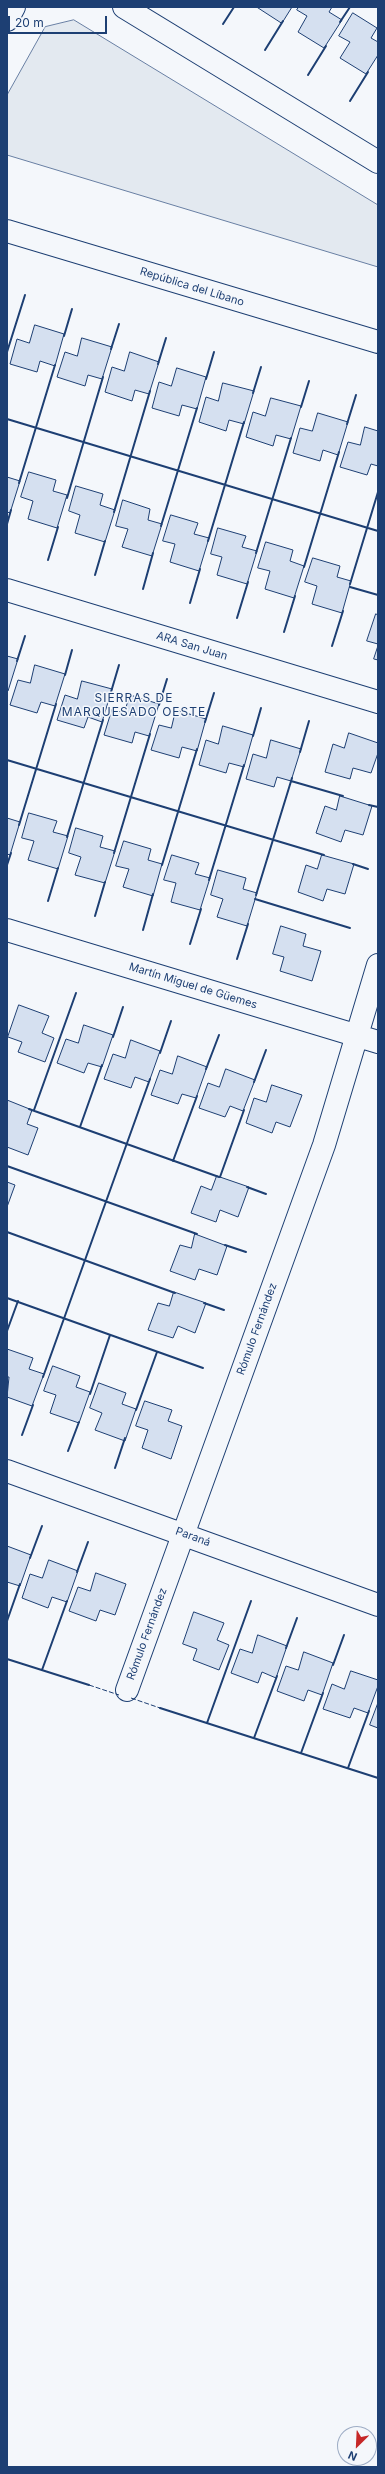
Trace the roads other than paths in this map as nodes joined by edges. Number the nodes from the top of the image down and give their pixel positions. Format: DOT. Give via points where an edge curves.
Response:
graph roads {
  1 [pos="14,7"];
  2 [pos="124,7"];
  3 [pos="7,20"];
  4 [pos="378,162"];
  5 [pos="7,231"];
  6 [pos="378,342"];
  7 [pos="7,590"];
  8 [pos="378,702"];
  9 [pos="7,930"];
  10 [pos="378,965"];
  11 [pos="357,1035"];
  12 [pos="378,1042"];
  13 [pos="7,1470"];
  14 [pos="183,1534"];
  15 [pos="378,1604"];
  16 [pos="127,1690"];
  1 -- 3 [label="street"];
  2 -- 4 [label="street"];
  5 -- 6 [label="street, República del Líbano"];
  7 -- 8 [label="street, ARA San Juan"];
  9 -- 11 [label="street, Martín Miguel de Güemes"];
  10 -- 11 [label="street, Rómulo Fernández"];
  11 -- 12 [label="street, Martín Miguel de Güemes"];
  11 -- 14 [label="street, Rómulo Fernández" via="324,1145"];
  13 -- 14 [label="street, Paraná"];
  14 -- 15 [label="street, Paraná"];
  14 -- 16 [label="street, Rómulo Fernández"];
}
